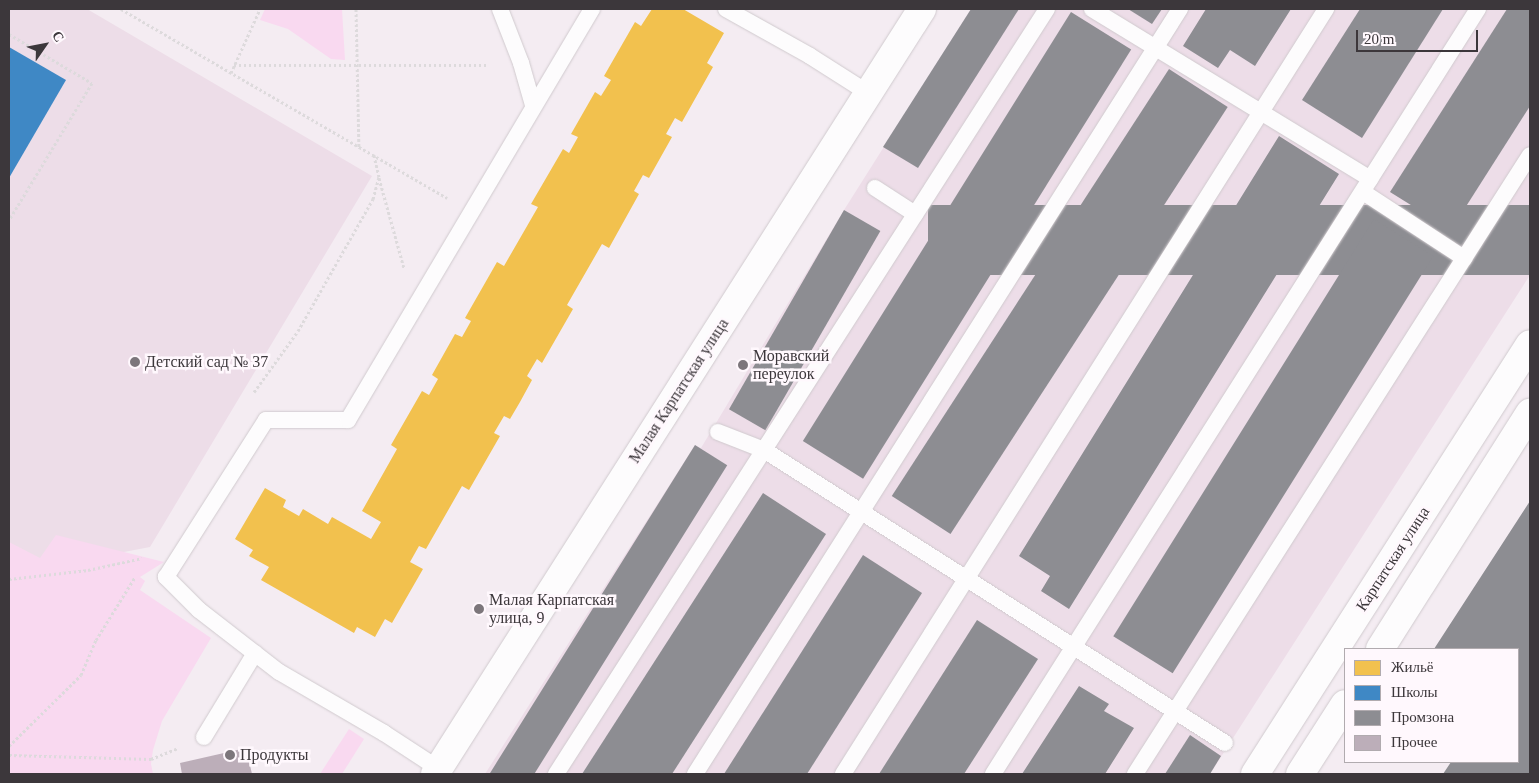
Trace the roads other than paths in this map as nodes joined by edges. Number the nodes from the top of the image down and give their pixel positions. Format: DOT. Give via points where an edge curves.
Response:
graph roads {
  1 [pos="500,9"];
  2 [pos="592,9"];
  3 [pos="726,9"];
  4 [pos="922,9"];
  5 [pos="1046,9"];
  6 [pos="1092,9"];
  7 [pos="1180,9"];
  8 [pos="1326,9"];
  9 [pos="1478,9"];
  10 [pos="1155,47"];
  11 [pos="868,93"];
  12 [pos="533,105"];
  13 [pos="1261,112"];
  14 [pos="1530,155"];
  15 [pos="1366,185"];
  16 [pos="875,188"];
  17 [pos="915,214"];
  18 [pos="1464,258"];
  19 [pos="1530,344"];
  20 [pos="1530,413"];
  21 [pos="718,432"];
  22 [pos="764,450"];
  23 [pos="862,512"];
  24 [pos="967,579"];
  25 [pos="1074,647"];
  26 [pos="1381,648"];
  27 [pos="255,653"];
  28 [pos="1344,706"];
  29 [pos="1175,711"];
  30 [pos="204,737"];
  31 [pos="1225,743"];
  32 [pos="437,772"];
  33 [pos="556,774"];
  34 [pos="695,774"];
  35 [pos="843,774"];
  36 [pos="993,774"];
  37 [pos="1135,774"];
  38 [pos="1255,774"];
  39 [pos="1300,774"];
  1 -- 12 [label="lane"];
  2 -- 12 [label="lane"];
  3 -- 11 [label="lane"];
  4 -- 11 [label="street, Малая Карпатская улица"];
  5 -- 17 [label="lane"];
  6 -- 10 [label="lane"];
  7 -- 10 [label="lane"];
  8 -- 13 [label="lane"];
  9 -- 15 [label="lane"];
  10 -- 13 [label="lane"];
  10 -- 23 [label="lane"];
  11 -- 32 [label="street, Малая Карпатская улица"];
  12 -- 27 [label="lane" via="348,420 266,420 166,578 199,610"];
  13 -- 15 [label="lane"];
  13 -- 24 [label="lane"];
  14 -- 18 [label="lane"];
  15 -- 18 [label="lane"];
  15 -- 25 [label="lane"];
  16 -- 17 [label="lane"];
  17 -- 22 [label="lane"];
  18 -- 29 [label="lane"];
  19 -- 38 [label="street, Карпатская улица"];
  20 -- 26 [label="street"];
  21 -- 22 [label="lane"];
  22 -- 23 [label="lane"];
  22 -- 33 [label="lane"];
  23 -- 24 [label="lane"];
  23 -- 34 [label="lane"];
  24 -- 25 [label="lane"];
  24 -- 35 [label="lane"];
  25 -- 29 [label="lane"];
  25 -- 36 [label="lane"];
  27 -- 30 [label="lane"];
  27 -- 32 [label="lane" via="279,672 384,733"];
  28 -- 39 [label="street"];
  29 -- 31 [label="lane"];
  29 -- 37 [label="lane"];
}
